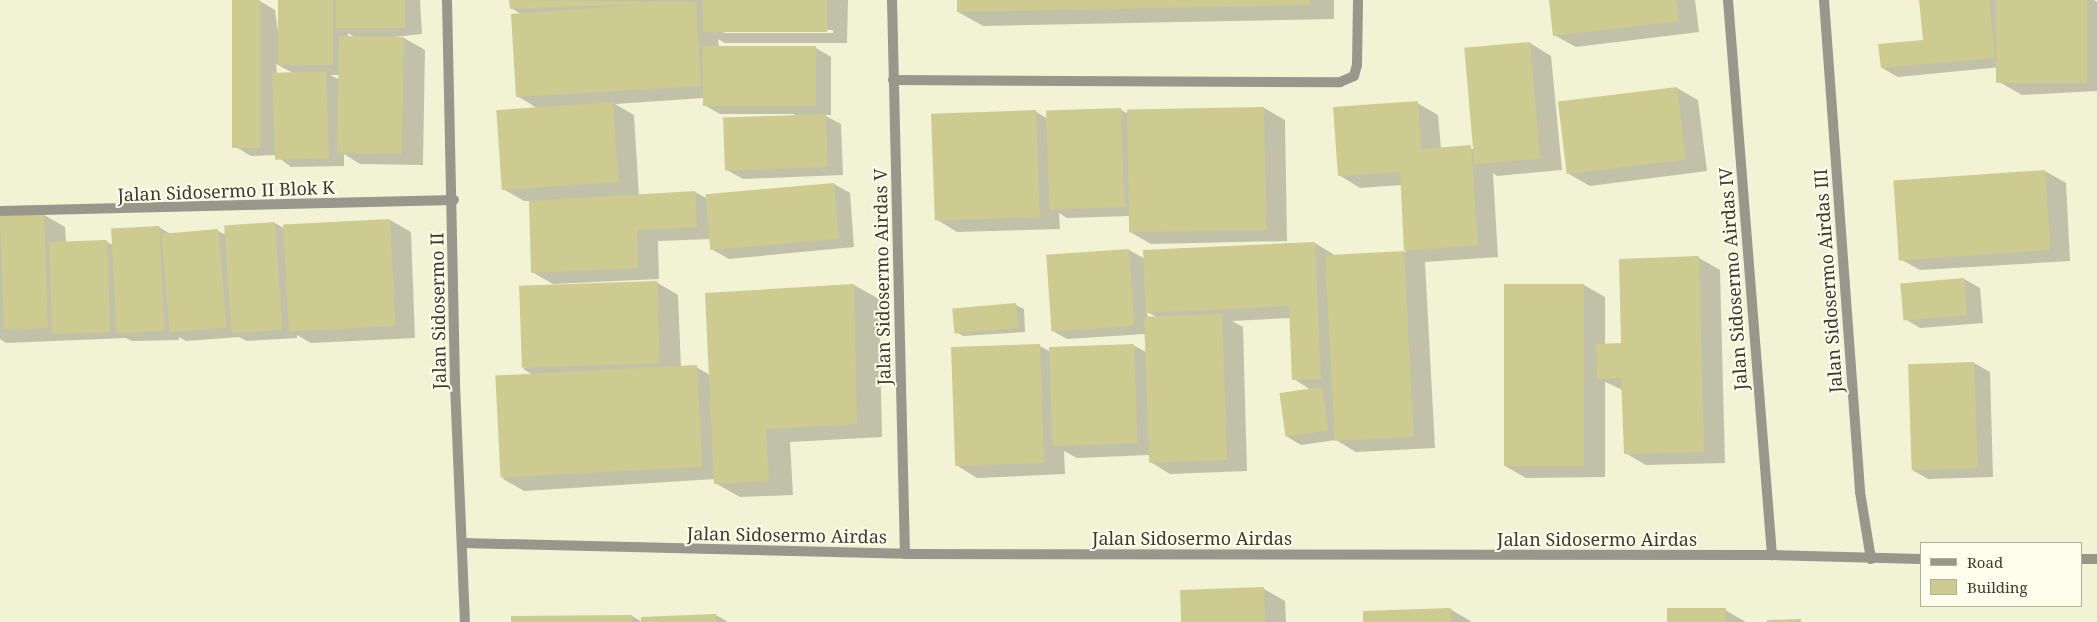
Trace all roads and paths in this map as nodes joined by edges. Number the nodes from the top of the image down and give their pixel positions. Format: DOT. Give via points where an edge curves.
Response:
graph roads {
  1 [pos="447,0"];
  2 [pos="892,0"];
  3 [pos="1358,0"];
  4 [pos="1728,0"];
  5 [pos="1824,0"];
  6 [pos="893,80"];
  7 [pos="454,200"];
  8 [pos="0,211"];
  9 [pos="463,543"];
  10 [pos="905,554"];
  11 [pos="1772,555"];
  12 [pos="1871,559"];
  13 [pos="1920,559"];
  14 [pos="2082,559"];
  15 [pos="2097,559"];
  16 [pos="465,622"];
  1 -- 7 [label="street, Jalan Sidosermo II"];
  2 -- 6 [label="street, Jalan Sidosermo Airdas V"];
  3 -- 6 [label="street" via="1358,65 1354,76 1340,82"];
  4 -- 11 [label="street, Jalan Sidosermo Airdas IV"];
  5 -- 12 [label="street, Jalan Sidosermo Airdas III" via="1860,492"];
  6 -- 10 [label="street, Jalan Sidosermo Airdas V"];
  7 -- 8 [label="street, Jalan Sidosermo II Blok K"];
  7 -- 9 [label="street, Jalan Sidosermo II" via="455,385"];
  9 -- 10 [label="street, Jalan Sidosermo Airdas"];
  9 -- 16 [label="street, Jalan Sidosermo II"];
  10 -- 11 [label="street, Jalan Sidosermo Airdas"];
  11 -- 12 [label="street, Jalan Sidosermo Airdas"];
  12 -- 13 [label="street, Jalan Sidosermo Airdas"];
  14 -- 15 [label="street"];
}
